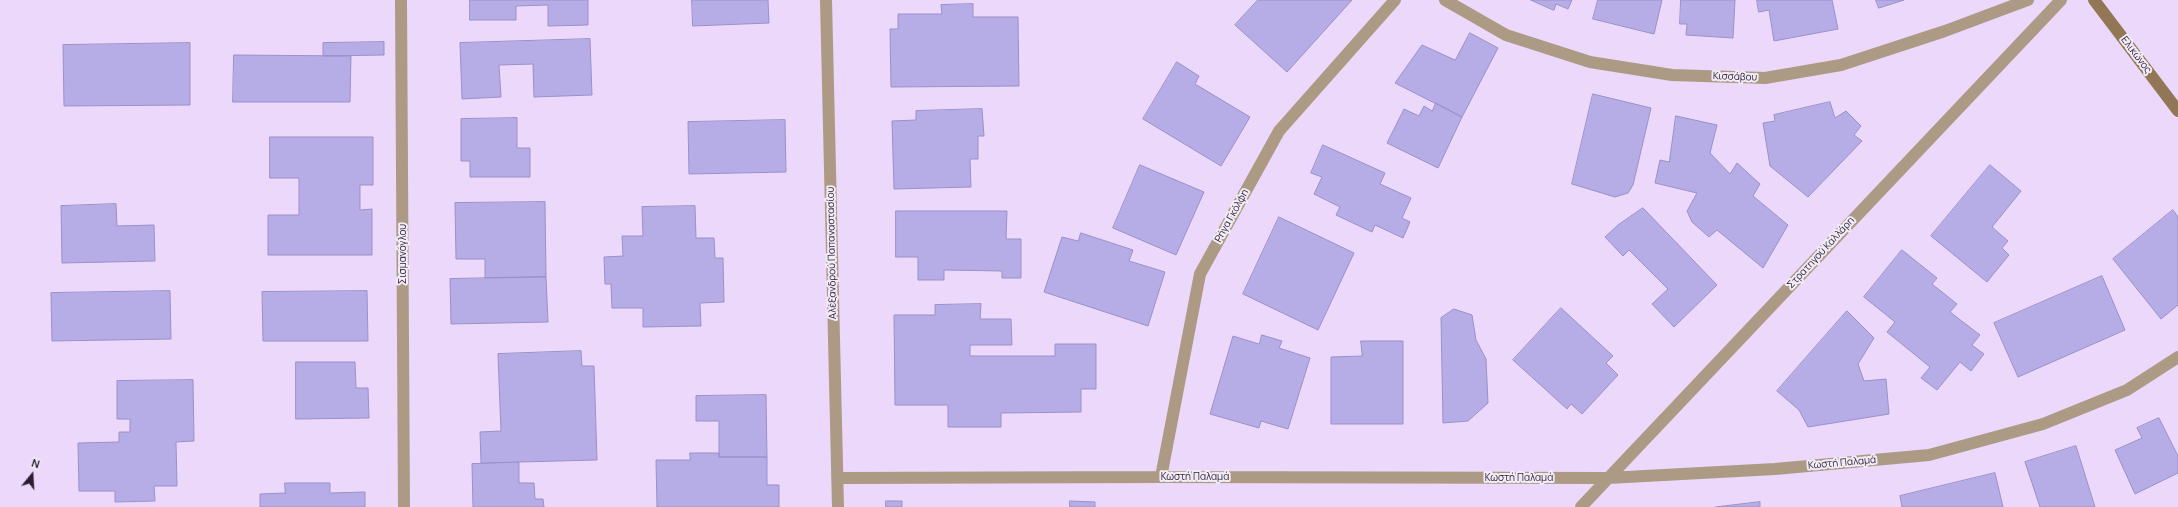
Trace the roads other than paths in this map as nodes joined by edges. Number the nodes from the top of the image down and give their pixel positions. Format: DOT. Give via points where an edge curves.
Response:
graph roads {
  1 [pos="401,0"];
  2 [pos="826,0"];
  3 [pos="1395,0"];
  4 [pos="1445,0"];
  5 [pos="2028,0"];
  6 [pos="2061,0"];
  7 [pos="2094,0"];
  8 [pos="2178,110"];
  9 [pos="2178,357"];
  10 [pos="1161,476"];
  11 [pos="838,478"];
  12 [pos="1608,478"];
  13 [pos="404,507"];
  14 [pos="838,507"];
  15 [pos="1581,507"];
  1 -- 13 [label="street, Σισμανόγλου"];
  2 -- 11 [label="street, Αλέξανδρού Παπαναστασίου"];
  3 -- 10 [label="street, Ρήγα Γκόλφη" via="1279,130 1200,274"];
  4 -- 5 [label="street, Κισσάβου" via="1506,35 1590,62 1672,75 1765,78 1841,65 1945,31"];
  6 -- 12 [label="street, Στρατηγού Καλλάρη"];
  7 -- 8 [label="street, Ελικώνος"];
  9 -- 12 [label="street, Κωστή Παλαμά" via="2127,390 2043,424 1929,455 1775,469"];
  10 -- 11 [label="street, Κωστή Παλαμά"];
  10 -- 12 [label="street, Κωστή Παλαμά"];
  11 -- 14 [label="street, Αλέξανδρού Παπαναστασίου"];
  12 -- 15 [label="street, Στρατηγού Καλλάρη"];
}
